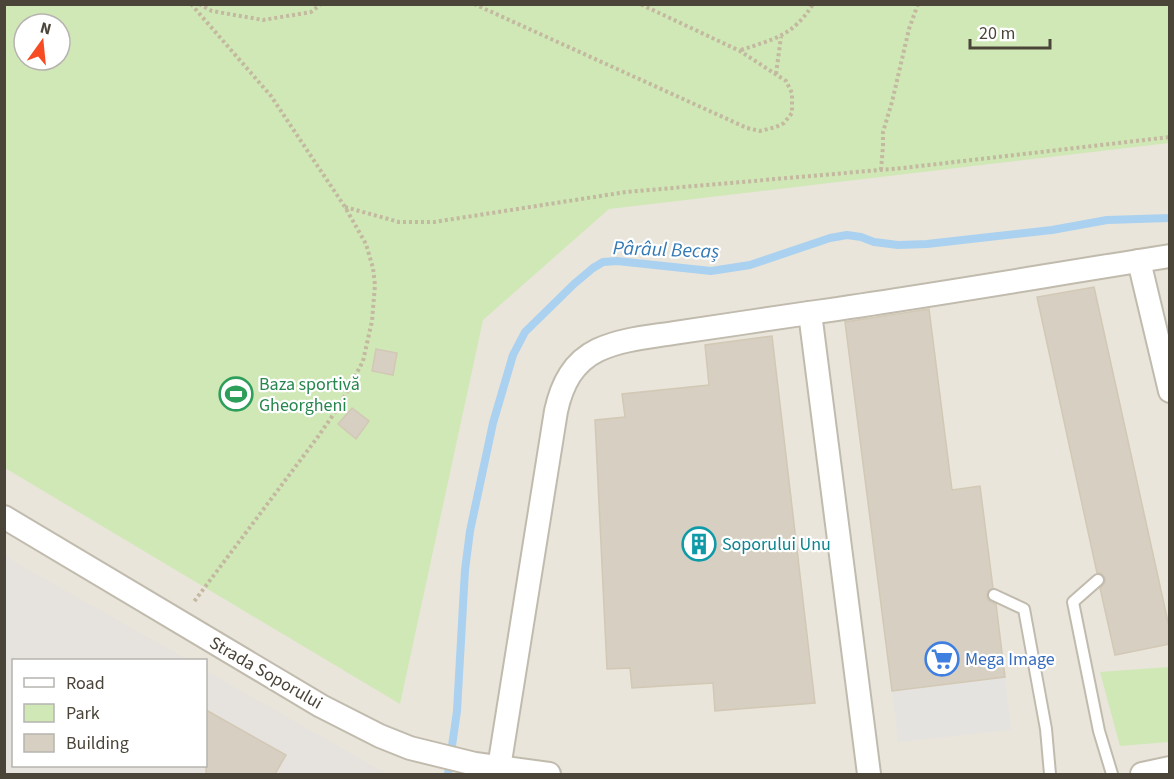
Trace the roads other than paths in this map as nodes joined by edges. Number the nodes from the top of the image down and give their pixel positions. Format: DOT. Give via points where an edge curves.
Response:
graph roads {
  1 [pos="1170,256"];
  2 [pos="1139,261"];
  3 [pos="810,313"];
  4 [pos="1170,391"];
  5 [pos="4,517"];
  6 [pos="1098,579"];
  7 [pos="994,595"];
  8 [pos="1170,768"];
  9 [pos="498,771"];
  10 [pos="549,774"];
  11 [pos="869,774"];
  12 [pos="1050,774"];
  13 [pos="1112,774"];
  14 [pos="1142,774"];
  1 -- 2 [label="street"];
  2 -- 3 [label="street"];
  2 -- 4 [label="street"];
  3 -- 9 [label="street" via="618,343 589,355 572,371 556,411"];
  3 -- 11 [label="street"];
  5 -- 9 [label="street, Strada Soporului" via="321,706 410,748"];
  6 -- 13 [label="lane" via="1073,602 1099,731"];
  7 -- 12 [label="lane" via="1024,609 1046,729"];
  8 -- 14 [label="street"];
  9 -- 10 [label="street, Strada Soporului"];
}
